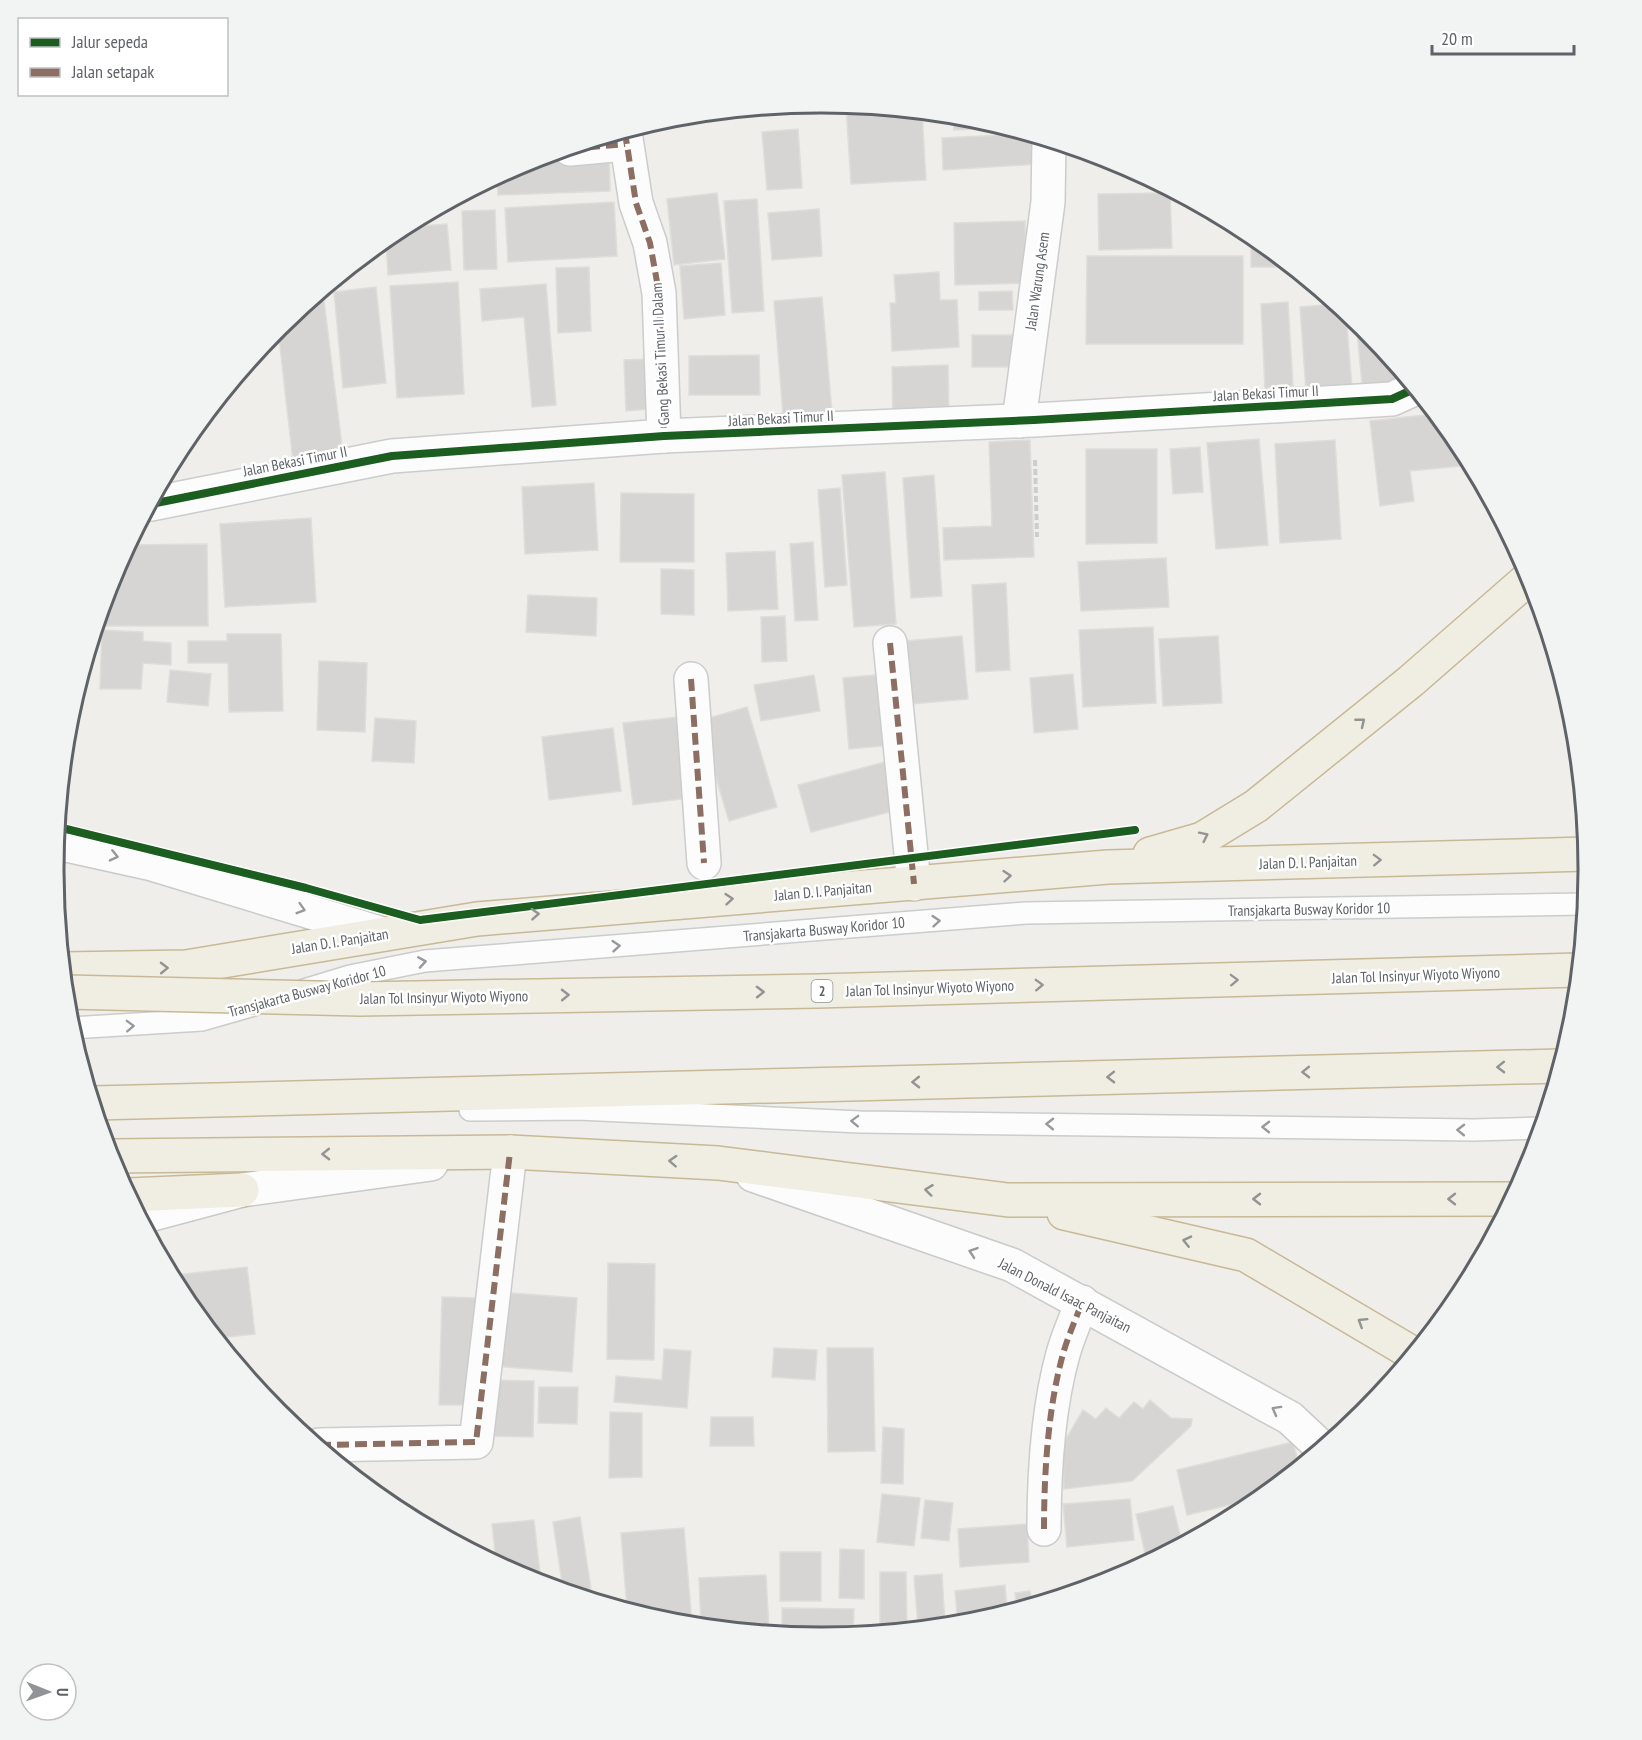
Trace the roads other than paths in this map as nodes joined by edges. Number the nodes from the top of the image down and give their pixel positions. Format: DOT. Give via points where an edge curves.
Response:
graph roads {
  1 [pos="625,138"];
  2 [pos="1049,149"];
  3 [pos="1407,392"];
  4 [pos="1026,420"];
  5 [pos="664,436"];
  6 [pos="161,502"];
  7 [pos="1522,584"];
  8 [pos="890,643"];
  9 [pos="691,679"];
  10 [pos="65,845"];
  11 [pos="1577,854"];
  12 [pos="704,863"];
  13 [pos="1108,867"];
  14 [pos="914,884"];
  15 [pos="1577,904"];
  16 [pos="383,934"];
  17 [pos="71,969"];
  18 [pos="1571,970"];
  19 [pos="75,992"];
  20 [pos="81,1027"];
  21 [pos="1552,1066"];
  22 [pos="102,1103"];
  23 [pos="105,1112"];
  24 [pos="1531,1128"];
  25 [pos="510,1152"];
  26 [pos="121,1156"];
  27 [pos="718,1163"];
  28 [pos="242,1190"];
  29 [pos="139,1195"];
  30 [pos="1502,1199"];
  31 [pos="1008,1200"];
  32 [pos="148,1215"];
  33 [pos="1082,1302"];
  34 [pos="1406,1349"];
  35 [pos="1316,1442"];
  36 [pos="329,1445"];
  37 [pos="1044,1528"];
  1 -- 5 [label="street, Gang Bekasi Timur II Dalam" via="636,203 650,243 659,293"];
  2 -- 4 [label="street, Jalan Warung Asem" via="1048,202"];
  3 -- 4 [label="street, Jalan Bekasi Timur II" via="1392,399"];
  4 -- 5 [label="street, Jalan Bekasi Timur II"];
  5 -- 6 [label="street, Jalan Bekasi Timur II" via="392,456"];
  13 -- 7 [label="highway, one-way" via="1202,838 1256,806 1411,681"];
  8 -- 14 [label="street"];
  9 -- 12 [label="street"];
  10 -- 16 [label="street, one-way" via="152,864"];
  13 -- 11 [label="highway, Jalan D. I. Panjaitan, one-way"];
  14 -- 13 [label="highway, Jalan D. I. Panjaitan, one-way"];
  16 -- 14 [label="highway, Jalan D. I. Panjaitan, one-way" via="477,919"];
  20 -- 15 [label="lane, Transjakarta Busway Koridor 10, one-way" via="202,1020 350,976 448,959 1026,914"];
  17 -- 16 [label="highway, Jalan D. I. Panjaitan, one-way" via="186,967"];
  19 -- 18 [label="highway, Jalan Tol Insinyur Wiyoto Wiyono / 2, one-way, bridge" via="360,999"];
  21 -- 22 [label="highway, one-way"];
  24 -- 23 [label="lane, one-way" via="860,1122 578,1109"];
  25 -- 26 [label="highway, one-way"];
  27 -- 25 [label="highway, one-way"];
  25 -- 28 [label="street"];
  25 -- 36 [label="street" via="476,1442"];
  31 -- 27 [label="highway, one-way"];
  33 -- 27 [label="street, Jalan Donald Isaac Panjaitan, one-way" via="1012,1265"];
  28 -- 29 [label="highway"];
  28 -- 32 [label="street"];
  30 -- 31 [label="highway, one-way"];
  34 -- 31 [label="highway, one-way" via="1246,1255"];
  35 -- 33 [label="street, Jalan Donald Isaac Panjaitan, one-way" via="1290,1418"];
  33 -- 37 [label="street" via="1063,1355 1053,1410"];
}
